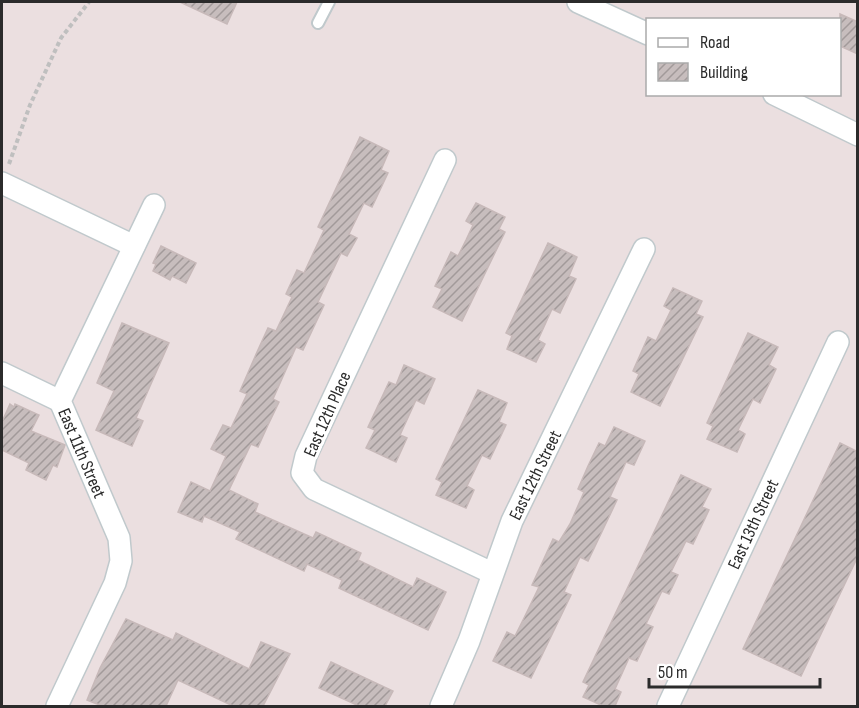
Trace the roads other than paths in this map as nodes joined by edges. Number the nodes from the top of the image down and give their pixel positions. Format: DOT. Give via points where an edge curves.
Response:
graph roads {
  1 [pos="328,2"];
  2 [pos="578,2"];
  3 [pos="318,23"];
  4 [pos="646,33"];
  5 [pos="778,96"];
  6 [pos="858,135"];
  7 [pos="445,160"];
  8 [pos="2,183"];
  9 [pos="154,205"];
  10 [pos="134,246"];
  11 [pos="644,249"];
  12 [pos="838,342"];
  13 [pos="2,373"];
  14 [pos="60,401"];
  15 [pos="492,573"];
  16 [pos="57,706"];
  17 [pos="441,706"];
  18 [pos="668,706"];
  1 -- 3 [label="lane"];
  2 -- 4 [label="street"];
  5 -- 6 [label="street"];
  7 -- 15 [label="street, East 12th Place" via="306,456 302,473 314,489"];
  8 -- 10 [label="street"];
  9 -- 10 [label="street, East 11th Street"];
  10 -- 14 [label="street, East 11th Street"];
  11 -- 15 [label="street, East 12th Street" via="512,521"];
  12 -- 18 [label="street, East 13th Street"];
  13 -- 14 [label="street"];
  14 -- 16 [label="street, East 11th Street" via="119,538 121,561 115,583"];
  15 -- 17 [label="street, East 12th Street"];
}
